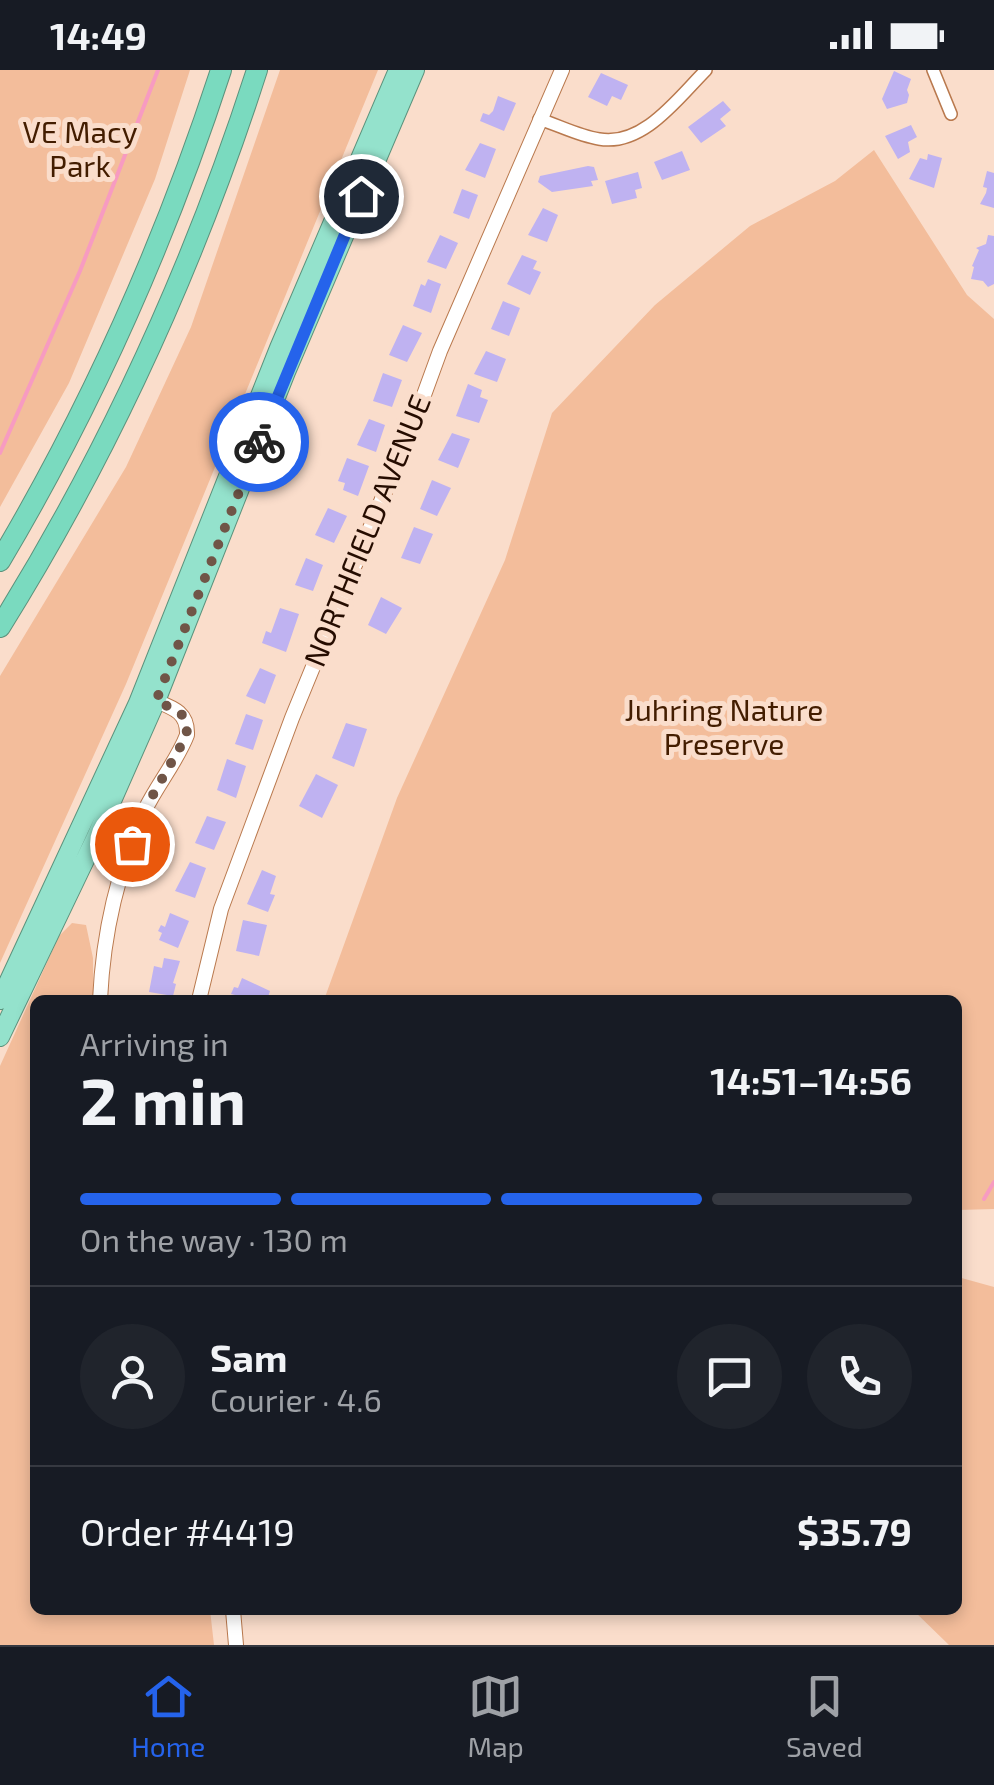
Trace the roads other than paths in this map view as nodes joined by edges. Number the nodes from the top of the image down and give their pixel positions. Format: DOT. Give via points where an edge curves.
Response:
graph roads {
  1 [pos="221,70"];
  2 [pos="257,70"];
  3 [pos="398,70"];
  4 [pos="416,70"];
  5 [pos="562,70"];
  6 [pos="706,70"];
  7 [pos="933,70"];
  8 [pos="951,114"];
  9 [pos="539,119"];
  10 [pos="0,562"];
  11 [pos="0,627"];
  12 [pos="156,701"];
  13 [pos="100,995"];
  14 [pos="200,995"];
  15 [pos="0,1000"];
  16 [pos="0,1037"];
  17 [pos="234,1615"];
  18 [pos="236,1645"];
  1 -- 10 [label="highway" via="135,300"];
  2 -- 11 [label="highway" via="148,354 84,483"];
  3 -- 15 [label="highway" via="278,348 126,732"];
  4 -- 12 [label="highway" via="286,372"];
  5 -- 9 [label="street, NORTHFIELD AVENUE"];
  6 -- 9 [label="street" via="653,122 625,139 600,140"];
  7 -- 8 [label="street"];
  9 -- 14 [label="street, NORTHFIELD AVENUE" via="292,718 220,909"];
  12 -- 13 [label="street" via="180,712 187,735 127,857"];
  12 -- 16 [label="highway"];
  17 -- 18 [label="street"];
}
